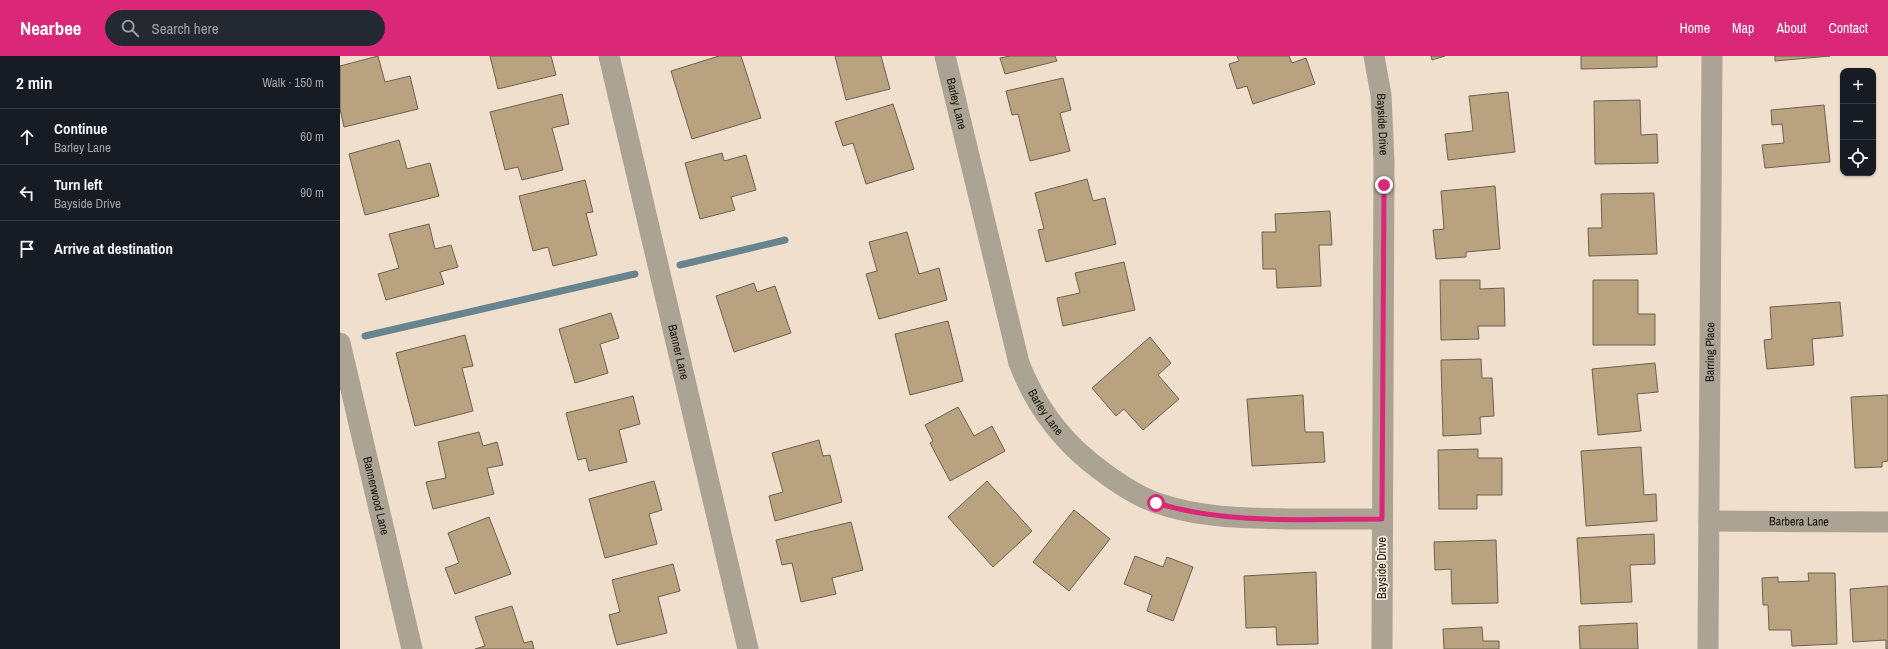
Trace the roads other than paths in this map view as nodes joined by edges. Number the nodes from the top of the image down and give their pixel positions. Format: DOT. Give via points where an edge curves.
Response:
graph roads {
  1 [pos="609,56"];
  2 [pos="945,56"];
  3 [pos="1374,56"];
  4 [pos="1712,56"];
  5 [pos="340,344"];
  6 [pos="1382,519"];
  7 [pos="1709,521"];
  8 [pos="1888,522"];
  9 [pos="412,649"];
  10 [pos="748,649"];
  11 [pos="1382,649"];
  12 [pos="1708,649"];
  1 -- 10 [label="street, Banner Lane"];
  2 -- 6 [label="street, Barley Lane" via="1019,363 1030,390 1048,418 1071,445 1123,486 1142,497 1179,510 1244,518"];
  3 -- 6 [label="street, Bayside Drive" via="1381,95 1384,161"];
  4 -- 7 [label="street, Barring Place"];
  5 -- 9 [label="street, Bannerwood Lane"];
  6 -- 11 [label="street, Bayside Drive"];
  7 -- 8 [label="street, Barbera Lane"];
  7 -- 12 [label="street, Barring Place"];
}
